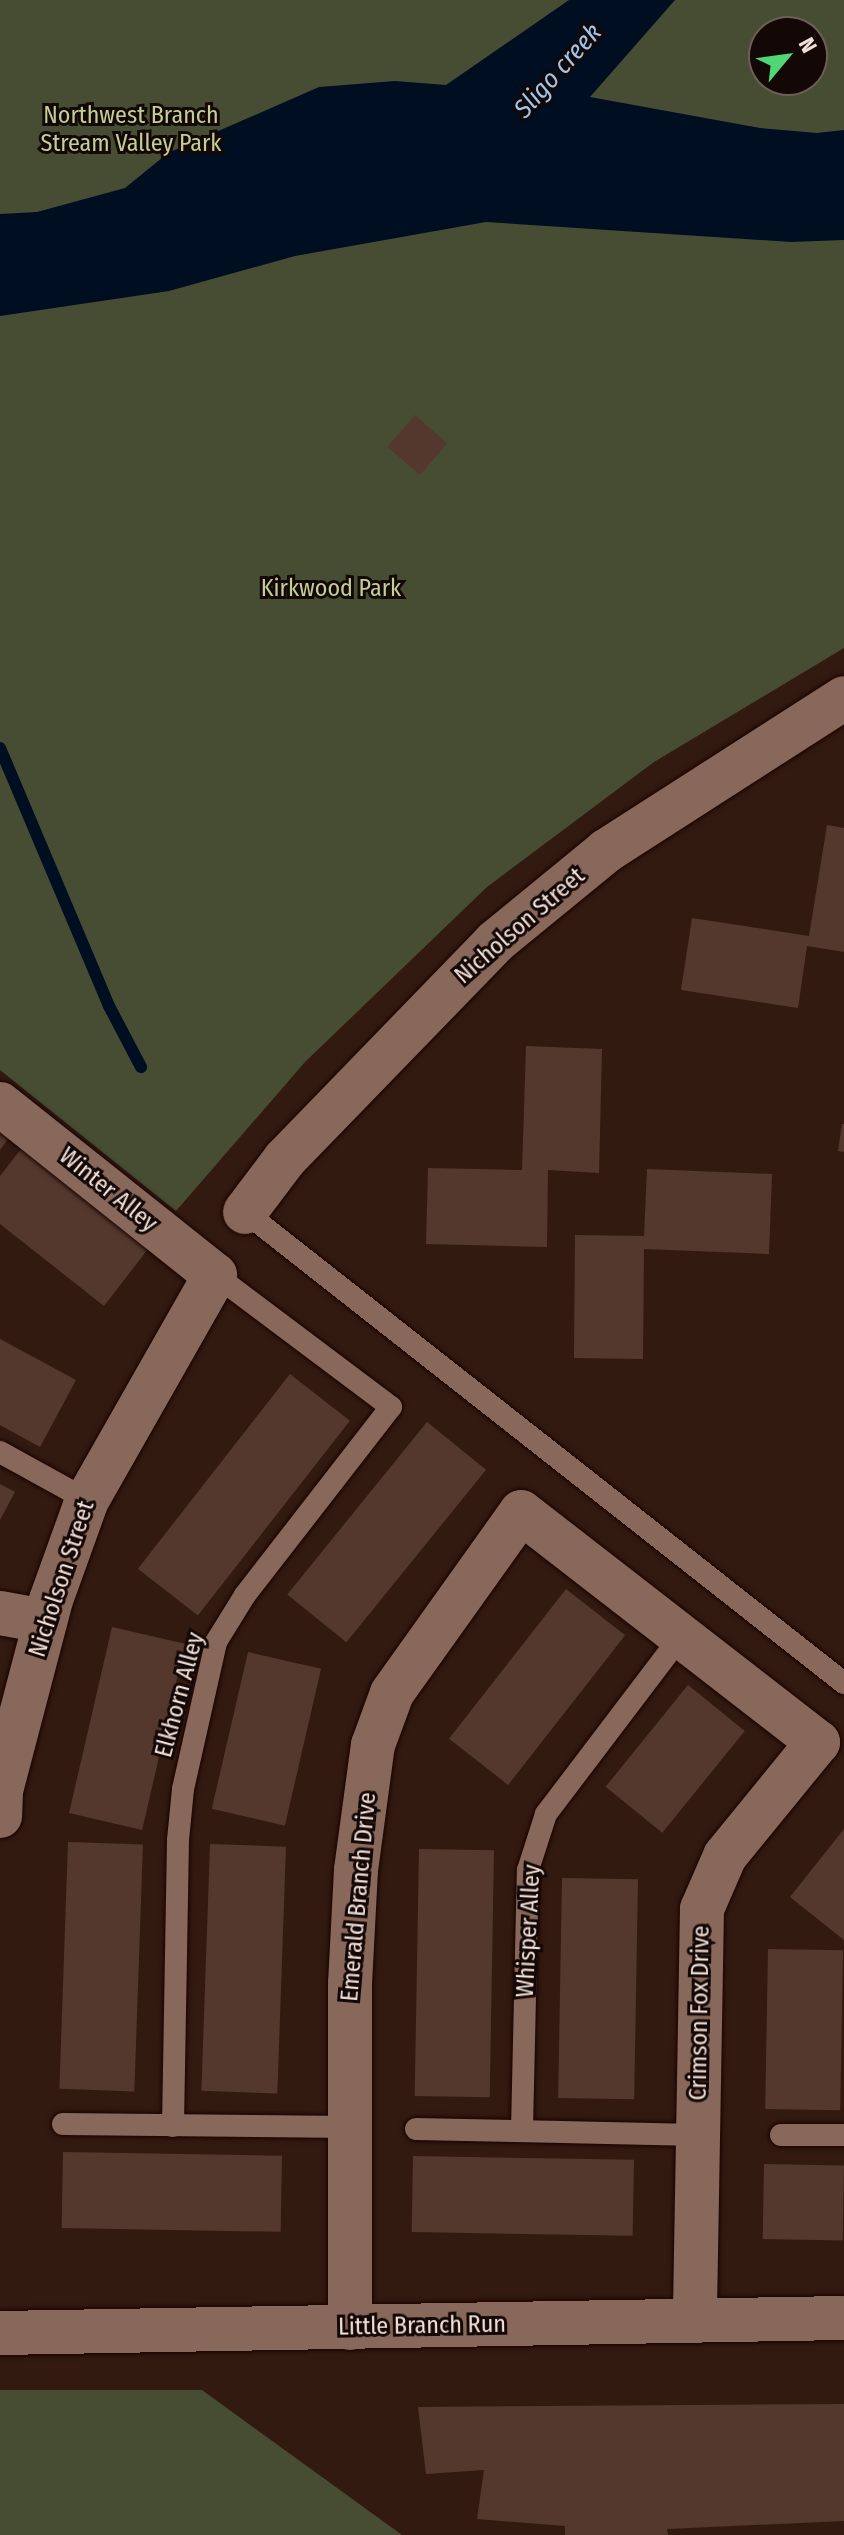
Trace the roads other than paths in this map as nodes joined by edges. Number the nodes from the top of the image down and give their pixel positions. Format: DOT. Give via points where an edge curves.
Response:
graph roads {
  1 [pos="844,698"];
  2 [pos="0,1104"];
  3 [pos="245,1212"];
  4 [pos="215,1275"];
  5 [pos="0,1452"];
  6 [pos="87,1500"];
  7 [pos="0,1613"];
  8 [pos="45,1621"];
  9 [pos="681,1636"];
  10 [pos="844,1683"];
  11 [pos="0,1791"];
  12 [pos="0,1816"];
  13 [pos="63,2124"];
  14 [pos="173,2126"];
  15 [pos="350,2127"];
  16 [pos="416,2129"];
  17 [pos="522,2129"];
  18 [pos="698,2135"];
  19 [pos="781,2135"];
  20 [pos="844,2135"];
  21 [pos="844,2318"];
  22 [pos="695,2321"];
  23 [pos="350,2328"];
  24 [pos="0,2333"];
  1 -- 3 [label="street, Nicholson Street" via="606,851 495,942 285,1159"];
  2 -- 4 [label="street, Winter Alley"];
  3 -- 10 [label="lane"];
  4 -- 6 [label="street, Nicholson Street"];
  4 -- 14 [label="lane, Elkhorn Alley" via="391,1407 245,1595 216,1642 183,1789 178,1840"];
  5 -- 6 [label="lane"];
  6 -- 8 [label="street, Nicholson Street"];
  7 -- 8 [label="street"];
  8 -- 11 [label="street, Nicholson Street"];
  9 -- 15 [label="street, Emerald Branch Drive" via="521,1512 392,1693 373,1745 356,1870"];
  9 -- 17 [label="lane, Whisper Alley" via="546,1814 528,1870"];
  9 -- 18 [label="street, Crimson Fox Drive" via="818,1742 725,1856 702,1909"];
  11 -- 12 [label="street, Nicholson Street"];
  13 -- 14 [label="lane"];
  14 -- 15 [label="lane"];
  15 -- 23 [label="street, Emerald Branch Drive"];
  16 -- 17 [label="lane"];
  17 -- 18 [label="lane"];
  18 -- 22 [label="street, Crimson Fox Drive"];
  19 -- 20 [label="lane"];
  21 -- 22 [label="street, Little Branch Run"];
  22 -- 23 [label="street, Little Branch Run"];
  23 -- 24 [label="street, Little Branch Run"];
}
